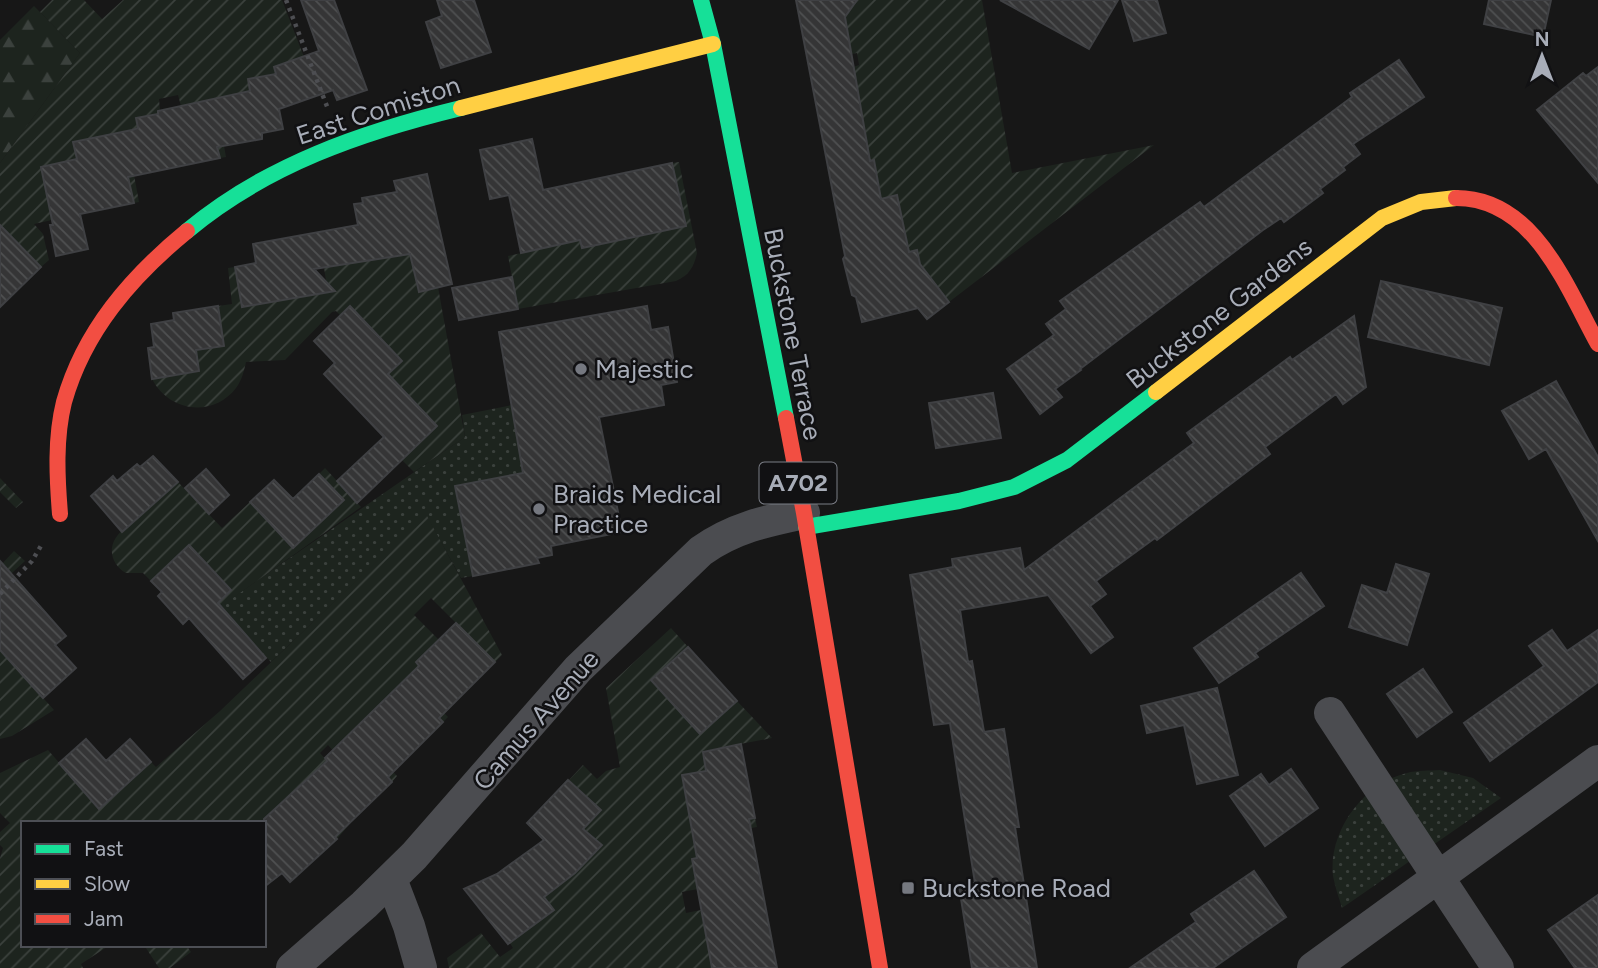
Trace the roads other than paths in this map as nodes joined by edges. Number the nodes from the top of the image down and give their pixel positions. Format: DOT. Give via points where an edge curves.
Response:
graph roads {
  1 [pos="701,0"];
  2 [pos="713,44"];
  3 [pos="1598,344"];
  4 [pos="60,514"];
  5 [pos="805,520"];
  6 [pos="1330,713"];
  7 [pos="1598,761"];
  8 [pos="1439,878"];
  9 [pos="391,879"];
  10 [pos="292,968"];
  11 [pos="421,968"];
  12 [pos="880,968"];
  13 [pos="1313,968"];
  14 [pos="1498,968"];
  1 -- 2 [label="street, Buckstone Terrace / A702"];
  2 -- 4 [label="street, East Comiston" via="424,117 340,143 271,175 217,208 162,252 115,301 85,349 65,401 58,437"];
  2 -- 5 [label="street, Buckstone Terrace / A702"];
  3 -- 5 [label="street, Buckstone Gardens" via="1546,253 1524,226 1476,200 1421,200 1382,218 1037,479 980,498"];
  5 -- 9 [label="street, Camus Avenue" via="749,525 701,551 578,669"];
  5 -- 12 [label="street, Buckstone Terrace / A702"];
  6 -- 8 [label="street"];
  7 -- 8 [label="street"];
  8 -- 13 [label="street"];
  8 -- 14 [label="street"];
  9 -- 10 [label="street, Camus Avenue"];
  9 -- 11 [label="street"];
}
